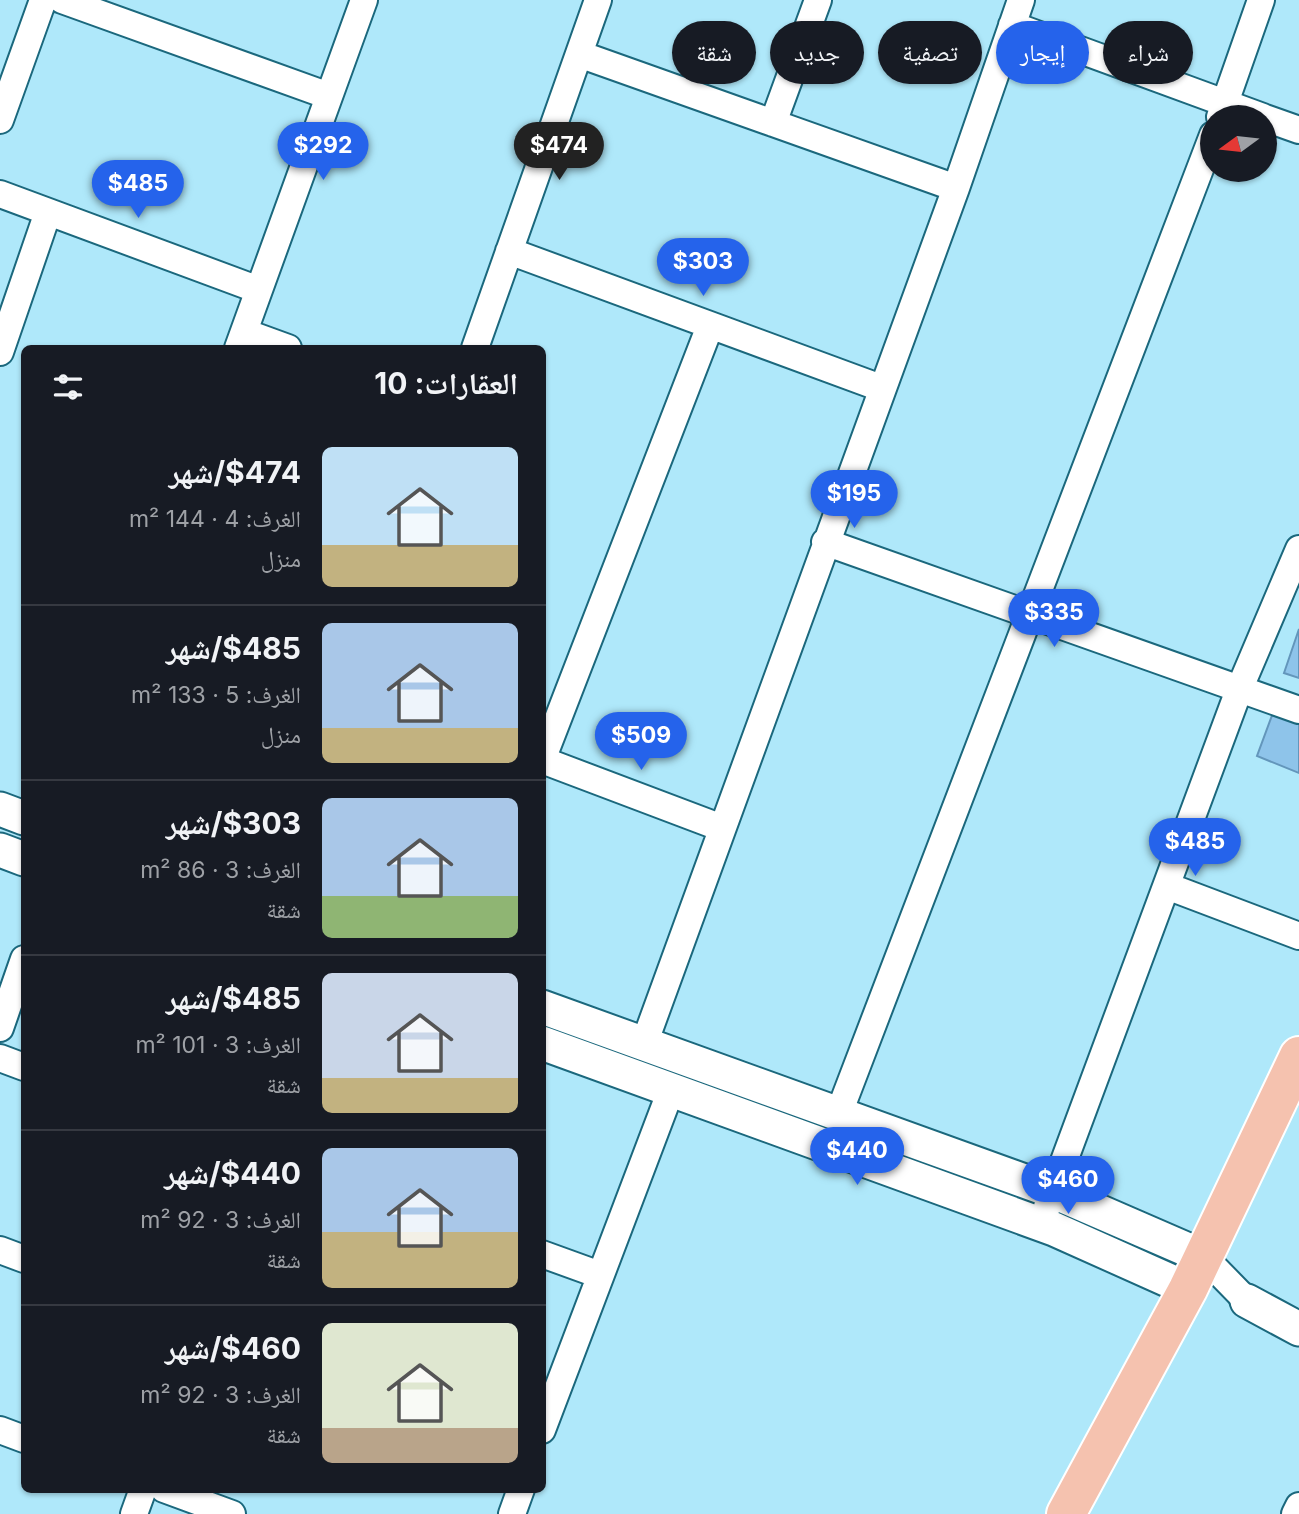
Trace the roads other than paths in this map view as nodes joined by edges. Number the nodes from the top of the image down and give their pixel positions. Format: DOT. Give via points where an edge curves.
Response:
graph roads {
  1 [pos="43,0"];
  2 [pos="62,0"];
  3 [pos="364,0"];
  4 [pos="598,0"];
  5 [pos="818,0"];
  6 [pos="1021,0"];
  7 [pos="1261,0"];
  8 [pos="1013,21"];
  9 [pos="579,54"];
  10 [pos="1089,56"];
  11 [pos="996,72"];
  12 [pos="329,96"];
  13 [pos="1210,105"];
  14 [pos="1224,105"];
  15 [pos="0,120"];
  16 [pos="773,123"];
  17 [pos="1278,123"];
  18 [pos="1299,131"];
  19 [pos="1200,169"];
  20 [pos="956,188"];
  21 [pos="0,194"];
  22 [pos="48,212"];
  23 [pos="509,251"];
  24 [pos="259,290"];
  25 [pos="710,326"];
  26 [pos="241,340"];
  27 [pos="270,345"];
  28 [pos="476,345"];
  29 [pos="0,352"];
  30 [pos="881,388"];
  31 [pos="825,542"];
  32 [pos="1299,549"];
  33 [pos="1028,614"];
  34 [pos="1239,690"];
  35 [pos="1299,710"];
  36 [pos="546,750"];
  37 [pos="546,762"];
  38 [pos="0,809"];
  39 [pos="21,817"];
  40 [pos="722,828"];
  41 [pos="0,850"];
  42 [pos="21,858"];
  43 [pos="1167,886"];
  44 [pos="1299,936"];
  45 [pos="21,968"];
  46 [pos="546,1008"];
  47 [pos="0,1028"];
  48 [pos="546,1044"];
  49 [pos="644,1045"];
  50 [pos="0,1058"];
  51 [pos="21,1066"];
  52 [pos="1297,1066"];
  53 [pos="671,1090"];
  54 [pos="839,1113"];
  55 [pos="1052,1191"];
  56 [pos="1040,1224"];
  57 [pos="0,1250"];
  58 [pos="546,1255"];
  59 [pos="21,1258"];
  60 [pos="1196,1273"];
  61 [pos="600,1275"];
  62 [pos="1247,1301"];
  63 [pos="1299,1329"];
  64 [pos="546,1419"];
  65 [pos="0,1430"];
  66 [pos="21,1438"];
  67 [pos="142,1493"];
  68 [pos="175,1493"];
  69 [pos="520,1493"];
  70 [pos="1299,1506"];
  71 [pos="135,1514"];
  72 [pos="232,1514"];
  73 [pos="512,1514"];
  74 [pos="1066,1514"];
  75 [pos="1295,1514"];
  1 -- 15 [label="street"];
  2 -- 12 [label="street"];
  3 -- 12 [label="street"];
  4 -- 9 [label="street"];
  5 -- 16 [label="street"];
  6 -- 8 [label="street"];
  7 -- 14 [label="street"];
  9 -- 16 [label="street"];
  9 -- 23 [label="street"];
  10 -- 13 [label="street"];
  11 -- 20 [label="street"];
  12 -- 24 [label="street"];
  16 -- 20 [label="street"];
  17 -- 18 [label="street"];
  19 -- 33 [label="street"];
  20 -- 30 [label="street"];
  21 -- 22 [label="street"];
  22 -- 24 [label="street"];
  22 -- 29 [label="street"];
  23 -- 25 [label="street"];
  23 -- 28 [label="street"];
  24 -- 26 [label="street"];
  25 -- 30 [label="street"];
  25 -- 36 [label="street"];
  26 -- 27 [label="street"];
  30 -- 31 [label="street"];
  31 -- 33 [label="street"];
  31 -- 40 [label="street"];
  32 -- 34 [label="street"];
  33 -- 34 [label="street"];
  33 -- 54 [label="street"];
  34 -- 35 [label="street"];
  34 -- 43 [label="street"];
  37 -- 40 [label="street"];
  38 -- 39 [label="street"];
  40 -- 49 [label="street"];
  41 -- 42 [label="street"];
  43 -- 44 [label="street"];
  43 -- 55 [label="street"];
  45 -- 47 [label="street"];
  46 -- 49 [label="street"];
  48 -- 53 [label="street"];
  49 -- 54 [label="street"];
  50 -- 51 [label="street"];
  52 -- 60 [label="main road"];
  53 -- 56 [label="street"];
  53 -- 61 [label="street"];
  54 -- 55 [label="street"];
  55 -- 56 [label="street"];
  55 -- 60 [label="street"];
  56 -- 60 [label="street"];
  57 -- 59 [label="street"];
  58 -- 61 [label="street"];
  60 -- 62 [label="street"];
  60 -- 74 [label="main road"];
  61 -- 64 [label="street"];
  62 -- 63 [label="street"];
  65 -- 66 [label="street"];
  67 -- 71 [label="street"];
  68 -- 72 [label="street"];
  69 -- 73 [label="street"];
  70 -- 75 [label="street"];
}
